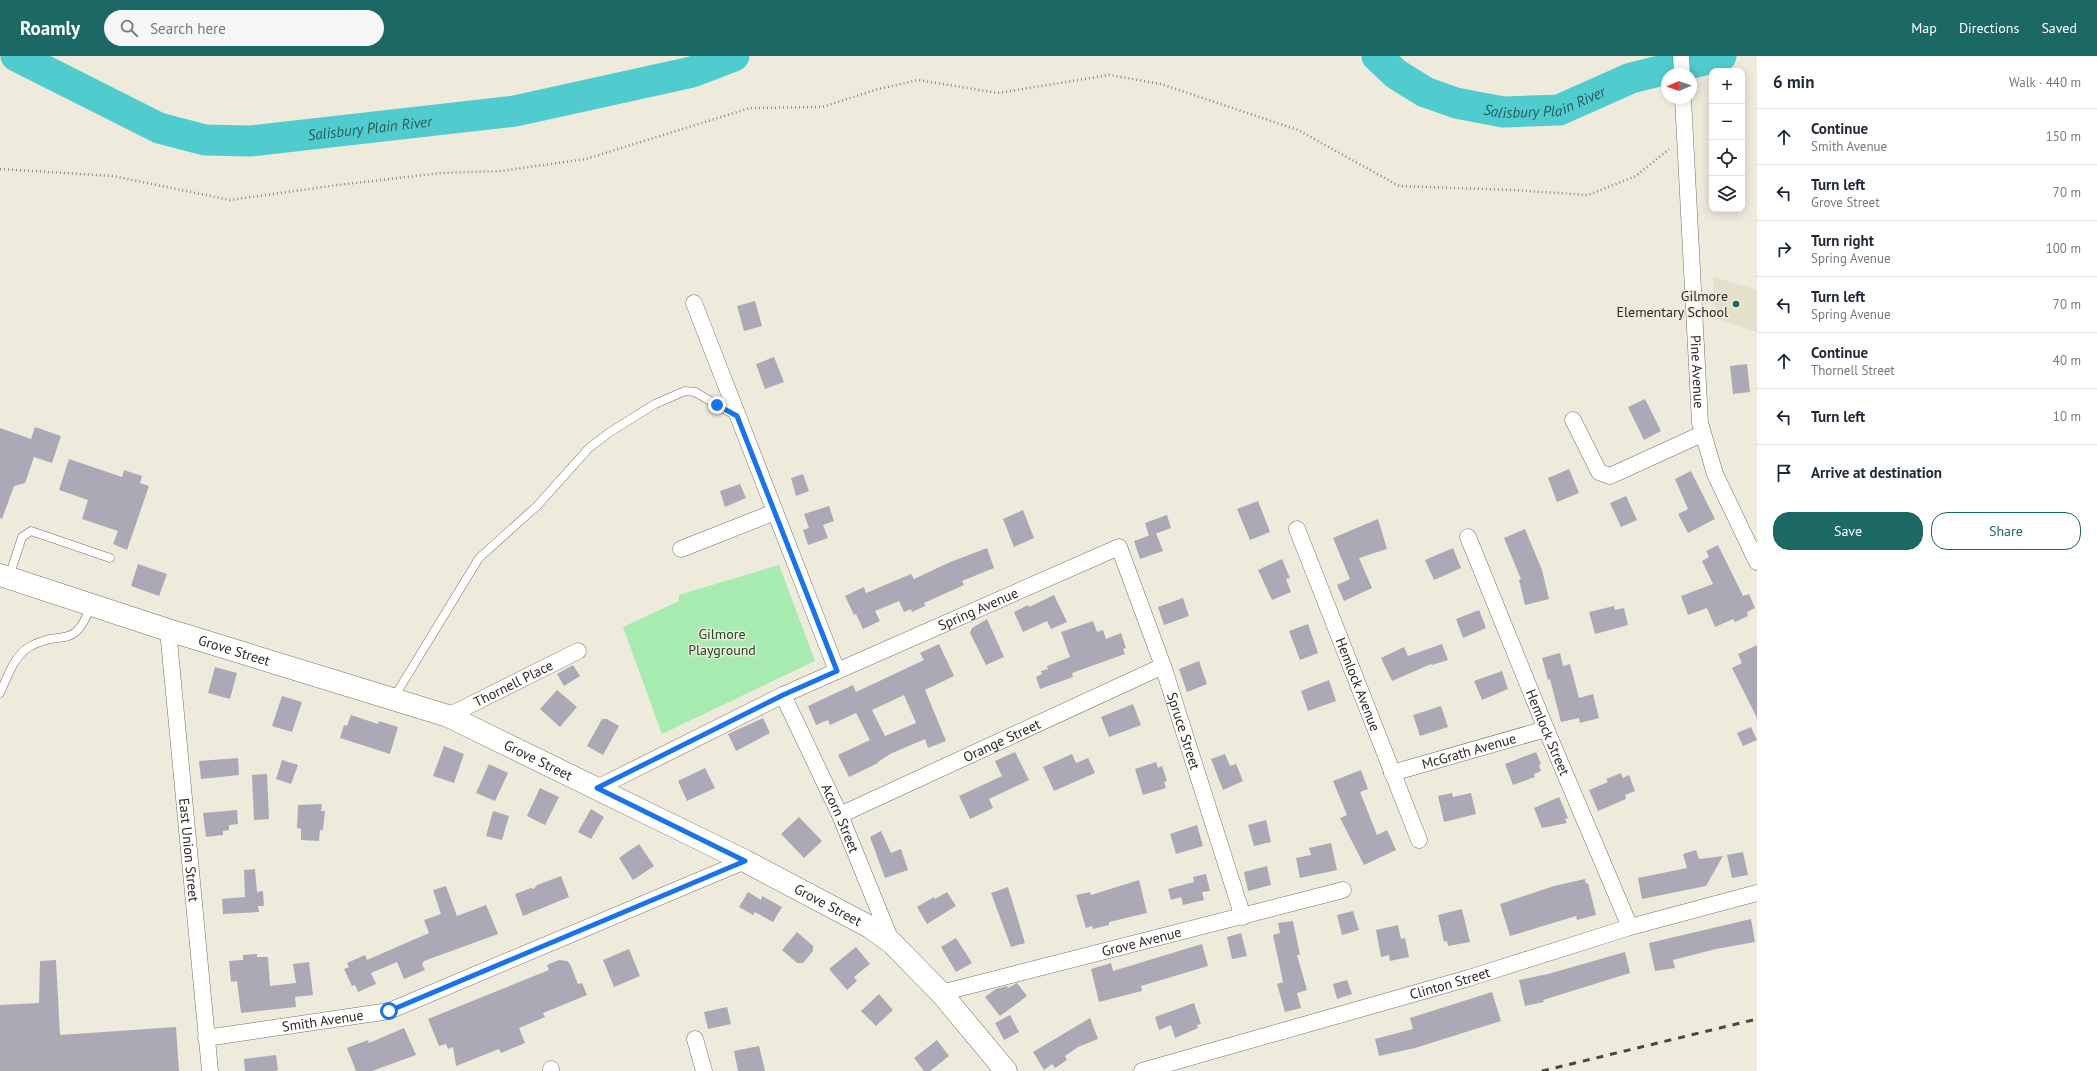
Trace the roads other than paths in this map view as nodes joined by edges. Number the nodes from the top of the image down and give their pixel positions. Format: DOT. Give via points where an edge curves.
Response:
graph roads {
  1 [pos="1681,56"];
  2 [pos="1682,68"];
  3 [pos="1684,104"];
  4 [pos="694,303"];
  5 [pos="737,416"];
  6 [pos="1573,420"];
  7 [pos="1702,434"];
  8 [pos="775,512"];
  9 [pos="1297,529"];
  10 [pos="1468,537"];
  11 [pos="1119,547"];
  12 [pos="681,549"];
  13 [pos="110,558"];
  14 [pos="1757,562"];
  15 [pos="5,576"];
  16 [pos="91,604"];
  17 [pos="168,630"];
  18 [pos="578,651"];
  19 [pos="1163,666"];
  20 [pos="837,671"];
  21 [pos="0,693"];
  22 [pos="783,695"];
  23 [pos="393,698"];
  24 [pos="448,716"];
  25 [pos="1546,729"];
  26 [pos="1392,772"];
  27 [pos="597,788"];
  28 [pos="840,814"];
  29 [pos="1419,840"];
  30 [pos="745,861"];
  31 [pos="1343,890"];
  32 [pos="1757,893"];
  33 [pos="1243,917"];
  34 [pos="1630,927"];
  35 [pos="892,943"];
  36 [pos="941,993"];
  37 [pos="206,1038"];
  38 [pos="695,1039"];
  39 [pos="210,1071"];
  40 [pos="704,1071"];
  41 [pos="1006,1071"];
  42 [pos="1142,1071"];
  1 -- 2 [label="street"];
  3 -- 7 [label="street, Pine Avenue"];
  4 -- 5 [label="street"];
  5 -- 8 [label="street"];
  5 -- 23 [label="lane" via="695,392 685,391 655,404 589,448 537,506 479,558"];
  6 -- 7 [label="street" via="1599,472 1610,476"];
  7 -- 14 [label="street, Pine Avenue" via="1715,474"];
  8 -- 12 [label="street"];
  8 -- 20 [label="street"];
  9 -- 26 [label="street, Hemlock Avenue"];
  10 -- 25 [label="street, Hemlock Street"];
  11 -- 19 [label="street, Spruce Street"];
  11 -- 20 [label="street, Spring Avenue"];
  13 -- 15 [label="lane" via="31,531 22,537"];
  15 -- 16 [label="main road, Grove Street"];
  16 -- 17 [label="main road, Grove Street"];
  16 -- 21 [label="lane" via="84,624 74,634 60,639 44,640 28,647 17,658"];
  17 -- 23 [label="main road, Grove Street"];
  17 -- 37 [label="street, East Union Street"];
  18 -- 24 [label="street, Thornell Place"];
  19 -- 28 [label="street, Orange Street"];
  19 -- 33 [label="street, Spruce Street"];
  20 -- 22 [label="street, Spring Avenue"];
  22 -- 27 [label="street, Spring Avenue"];
  22 -- 28 [label="street, Acorn Street"];
  23 -- 24 [label="main road, Grove Street"];
  24 -- 27 [label="main road, Grove Street"];
  25 -- 26 [label="street, McGrath Avenue"];
  25 -- 34 [label="street, Hemlock Street"];
  26 -- 29 [label="street, Hemlock Avenue"];
  27 -- 30 [label="main road, Grove Street"];
  28 -- 35 [label="street, Acorn Street"];
  30 -- 35 [label="main road, Grove Street" via="870,927"];
  30 -- 37 [label="street, Smith Avenue" via="389,1011"];
  31 -- 33 [label="street, Grove Avenue"];
  32 -- 34 [label="street, Clinton Street"];
  33 -- 36 [label="street, Grove Avenue"];
  34 -- 42 [label="street, Clinton Street" via="1469,978"];
  35 -- 36 [label="main road, Grove Street"];
  36 -- 41 [label="main road, Grove Street"];
  37 -- 39 [label="street, East Union Street"];
  38 -- 40 [label="street"];
}
